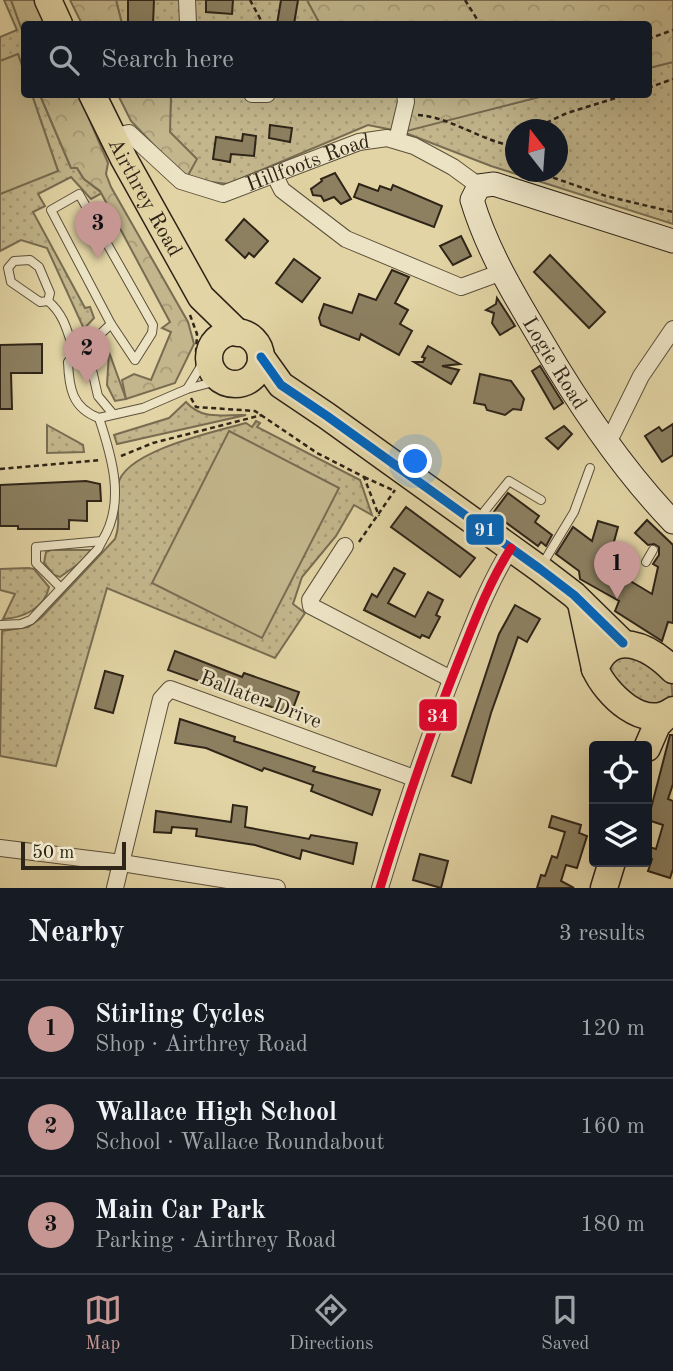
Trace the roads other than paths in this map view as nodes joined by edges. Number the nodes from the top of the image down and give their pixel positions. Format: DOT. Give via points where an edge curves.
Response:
graph roads {
  1 [pos="48,0"];
  2 [pos="187,0"];
  3 [pos="58,21"];
  4 [pos="188,21"];
  5 [pos="94,98"];
  6 [pos="405,98"];
  7 [pos="113,137"];
  8 [pos="397,140"];
  9 [pos="275,176"];
  10 [pos="480,186"];
  11 [pos="673,241"];
  12 [pos="502,272"];
  13 [pos="201,298"];
  14 [pos="48,301"];
  15 [pos="110,324"];
  16 [pos="673,329"];
  17 [pos="238,333"];
  18 [pos="211,349"];
  19 [pos="75,355"];
  20 [pos="85,356"];
  21 [pos="261,357"];
  22 [pos="233,381"];
  23 [pos="187,389"];
  24 [pos="292,395"];
  25 [pos="113,414"];
  26 [pos="99,418"];
  27 [pos="608,443"];
  28 [pos="590,468"];
  29 [pos="541,500"];
  30 [pos="673,522"];
  31 [pos="475,523"];
  32 [pos="102,541"];
  33 [pos="345,546"];
  34 [pos="653,550"];
  35 [pos="507,554"];
  36 [pos="646,562"];
  37 [pos="540,569"];
  38 [pos="61,588"];
  39 [pos="581,603"];
  40 [pos="0,625"];
  41 [pos="623,643"];
  42 [pos="672,666"];
  43 [pos="596,669"];
  44 [pos="452,679"];
  45 [pos="671,712"];
  46 [pos="638,714"];
  47 [pos="644,741"];
  48 [pos="648,741"];
  49 [pos="414,778"];
  50 [pos="0,848"];
  51 [pos="122,863"];
  52 [pos="610,867"];
  53 [pos="115,888"];
  54 [pos="277,888"];
  55 [pos="380,888"];
  56 [pos="604,888"];
  1 -- 3 [label="main road"];
  2 -- 4 [label="street"];
  5 -- 7 [label="main road, Airthrey Road"];
  6 -- 8 [label="street"];
  7 -- 9 [label="street, Hillfoots Road" via="129,134 181,181 200,189 223,194"];
  7 -- 13 [label="main road, Airthrey Road"];
  8 -- 9 [label="street, Hillfoots Road" via="359,142"];
  8 -- 10 [label="street, Hillfoots Road" via="453,167"];
  9 -- 12 [label="street" via="282,190 346,239 461,287"];
  10 -- 11 [label="main road, Hillfoots Road" via="494,184"];
  10 -- 12 [label="main road, Logie Road" via="472,200"];
  12 -- 27 [label="main road, Logie Road"];
  13 -- 17 [label="main road"];
  13 -- 18 [label="main road"];
  14 -- 14 [label="lane" via="40,302 11,282 8,268 14,261 30,260 39,267 50,293"];
  14 -- 19 [label="lane" via="63,318"];
  15 -- 15 [label="lane" via="51,210 79,194 153,326 140,357 135,360 128,354"];
  15 -- 20 [label="lane"];
  16 -- 27 [label="street" via="641,376"];
  17 -- 18 [label="main road" via="224,335"];
  17 -- 21 [label="main road" via="251,338"];
  18 -- 22 [label="main road" via="211,368"];
  18 -- 23 [label="lane"];
  19 -- 20 [label="lane"];
  19 -- 26 [label="lane" via="68,362 70,391 76,403"];
  20 -- 25 [label="lane" via="92,363 101,404"];
  21 -- 22 [label="main road" via="257,372"];
  21 -- 24 [label="main road"];
  22 -- 23 [label="lane"];
  22 -- 24 [label="main road"];
  23 -- 25 [label="lane" via="143,408"];
  24 -- 31 [label="main road" via="327,416 400,483"];
  25 -- 26 [label="lane"];
  26 -- 32 [label="lane" via="115,481 113,519"];
  27 -- 30 [label="main road, Logie Road" via="639,487"];
  28 -- 37 [label="lane" via="574,512"];
  29 -- 31 [label="lane" via="509,481"];
  31 -- 35 [label="main road"];
  32 -- 38 [label="lane"];
  32 -- 38 [label="lane" via="37,547 36,563"];
  33 -- 44 [label="street" via="310,600 311,606"];
  34 -- 36 [label="lane"];
  35 -- 37 [label="main road"];
  35 -- 44 [label="street"];
  37 -- 39 [label="main road"];
  38 -- 40 [label="lane" via="31,620"];
  39 -- 41 [label="main road"];
  39 -- 43 [label="main road"];
  41 -- 42 [label="main road"];
  41 -- 43 [label="main road" via="600,655"];
  43 -- 46 [label="main road" via="602,685"];
  44 -- 49 [label="street"];
  45 -- 46 [label="main road" via="653,717"];
  45 -- 48 [label="main road"];
  46 -- 47 [label="main road"];
  49 -- 51 [label="street, Ballater Drive" via="170,689 161,699"];
  49 -- 55 [label="street"];
  50 -- 51 [label="street"];
  51 -- 53 [label="street, Ballater Drive"];
  51 -- 54 [label="street"];
  52 -- 56 [label="main road"];
}
